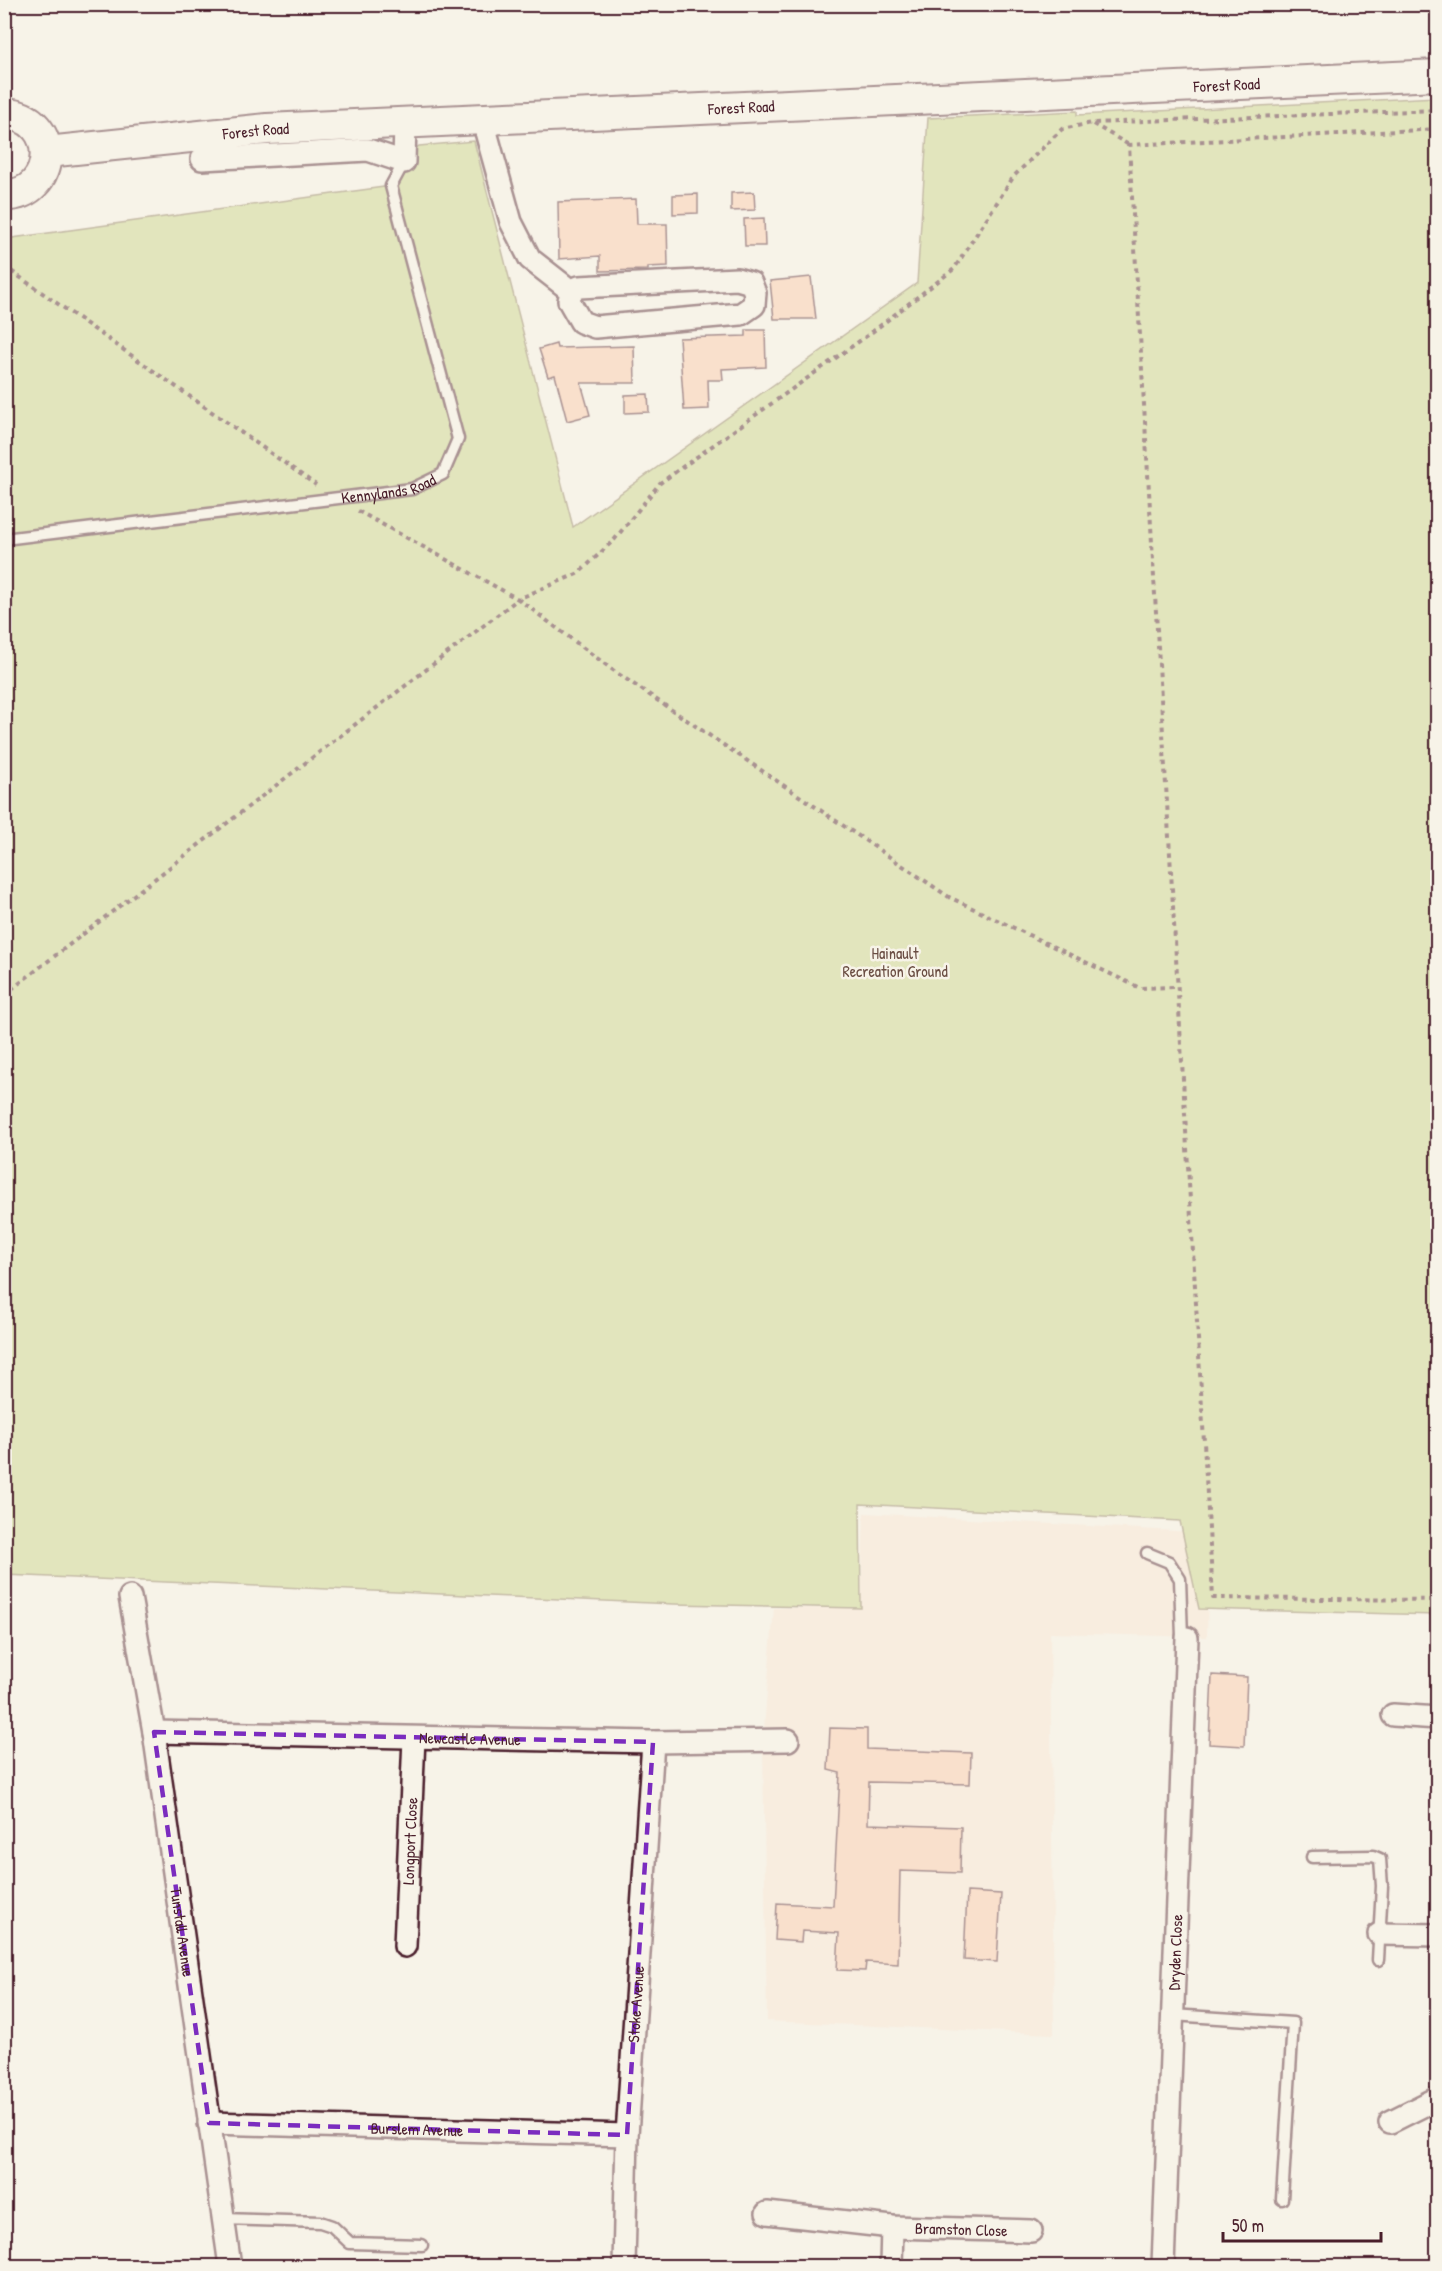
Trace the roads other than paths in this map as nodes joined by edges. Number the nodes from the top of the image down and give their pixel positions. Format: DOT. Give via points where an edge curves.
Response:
graph roads {
  1 [pos="1437,75"];
  2 [pos="4,114"];
  3 [pos="483,121"];
  4 [pos="405,123"];
  5 [pos="47,152"];
  6 [pos="202,159"];
  7 [pos="404,162"];
  8 [pos="4,195"];
  9 [pos="571,291"];
  10 [pos="4,539"];
  11 [pos="1148,1553"];
  12 [pos="130,1597"];
  13 [pos="1187,1638"];
  14 [pos="1393,1715"];
  15 [pos="1437,1718"];
  16 [pos="154,1732"];
  17 [pos="414,1738"];
  18 [pos="788,1740"];
  19 [pos="652,1742"];
  20 [pos="1312,1857"];
  21 [pos="1379,1934"];
  22 [pos="1437,1935"];
  23 [pos="405,1946"];
  24 [pos="1378,1960"];
  25 [pos="1172,2014"];
  26 [pos="1437,2098"];
  27 [pos="1390,2122"];
  28 [pos="209,2123"];
  29 [pos="627,2135"];
  30 [pos="1282,2199"];
  31 [pos="767,2213"];
  32 [pos="223,2219"];
  33 [pos="892,2227"];
  34 [pos="1031,2230"];
  35 [pos="422,2245"];
  36 [pos="230,2266"];
  37 [pos="624,2266"];
  38 [pos="891,2266"];
  39 [pos="1163,2266"];
  1 -- 3 [label="street, Forest Road"];
  2 -- 5 [label="street" via="29,118 40,131"];
  3 -- 4 [label="street, Forest Road"];
  3 -- 9 [label="street" via="511,222 530,259"];
  4 -- 5 [label="street, Forest Road" via="267,129"];
  4 -- 7 [label="street, Kennylands Road"];
  5 -- 8 [label="street" via="39,179 28,189"];
  6 -- 7 [label="street" via="368,150"];
  7 -- 10 [label="lane, Kennylands Road" via="392,186 458,439 444,474 412,489"];
  9 -- 9 [label="street" via="579,287 737,279 751,283 755,292 754,305 741,314 595,327 581,322 569,302"];
  11 -- 13 [label="lane" via="1169,1562 1180,1579 1182,1637"];
  12 -- 16 [label="street, Tunstall Avenue"];
  13 -- 25 [label="street, Dryden Close"];
  14 -- 15 [label="street"];
  16 -- 17 [label="street, Newcastle Avenue"];
  16 -- 28 [label="street, Tunstall Avenue"];
  17 -- 19 [label="street, Newcastle Avenue"];
  17 -- 23 [label="street, Longport Close"];
  18 -- 19 [label="street, Newcastle Avenue"];
  19 -- 29 [label="street, Stoke Avenue"];
  20 -- 21 [label="lane" via="1380,1859"];
  21 -- 22 [label="street"];
  21 -- 24 [label="lane"];
  25 -- 30 [label="lane" via="1293,2023"];
  25 -- 39 [label="street, Dryden Close"];
  26 -- 27 [label="street"];
  28 -- 29 [label="street, Burslem Avenue"];
  28 -- 32 [label="street, Tunstall Avenue"];
  29 -- 37 [label="street, Stoke Avenue"];
  31 -- 33 [label="street, Bramston Close"];
  32 -- 35 [label="lane" via="320,2222 332,2226 350,2243"];
  32 -- 36 [label="street, Tunstall Avenue"];
  33 -- 34 [label="street, Bramston Close"];
  33 -- 38 [label="street, Bramston Close"];
}
